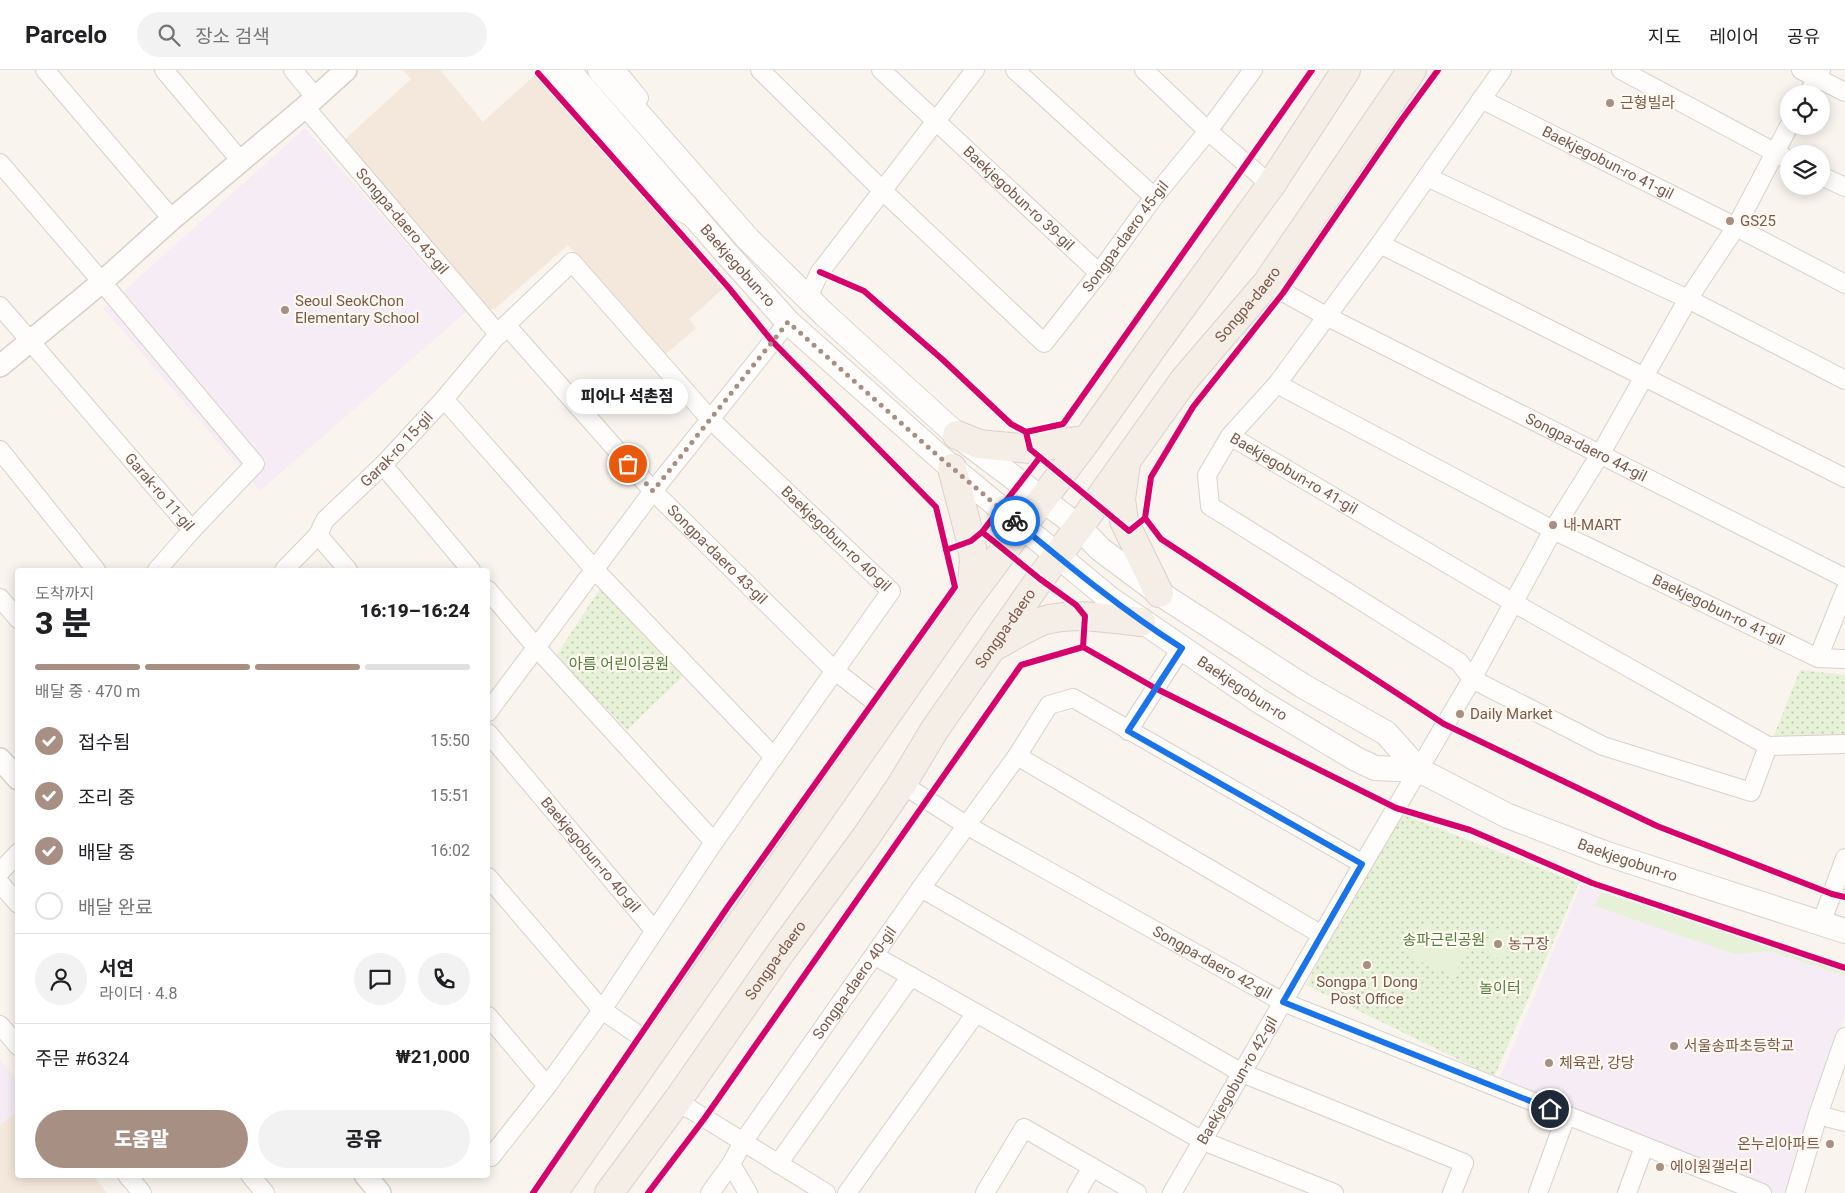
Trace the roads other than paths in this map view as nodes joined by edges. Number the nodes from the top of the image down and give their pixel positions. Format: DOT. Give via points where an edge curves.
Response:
graph roads {
  1 [pos="45,70"];
  2 [pos="164,70"];
  3 [pos="293,70"];
  4 [pos="346,70"];
  5 [pos="548,70"];
  6 [pos="568,70"];
  7 [pos="600,70"];
  8 [pos="616,70"];
  9 [pos="760,70"];
  10 [pos="881,70"];
  11 [pos="975,70"];
  12 [pos="1015,70"];
  13 [pos="1144,70"];
  14 [pos="1253,70"];
  15 [pos="1346,70"];
  16 [pos="1412,70"];
  17 [pos="1502,70"];
  18 [pos="1621,70"];
  19 [pos="1813,73"];
  20 [pos="1845,92"];
  21 [pos="1481,99"];
  22 [pos="310,102"];
  23 [pos="936,122"];
  24 [pos="1208,132"];
  25 [pos="1780,155"];
  26 [pos="1780,158"];
  27 [pos="240,160"];
  28 [pos="0,163"];
  29 [pos="1427,177"];
  30 [pos="1830,180"];
  31 [pos="1271,185"];
  32 [pos="1845,187"];
  33 [pos="883,190"];
  34 [pos="1154,197"];
  35 [pos="716,203"];
  36 [pos="172,219"];
  37 [pos="698,220"];
  38 [pos="1736,227"];
  39 [pos="1380,244"];
  40 [pos="1099,273"];
  41 [pos="102,282"];
  42 [pos="1267,283"];
  43 [pos="1845,284"];
  44 [pos="808,297"];
  45 [pos="1688,299"];
  46 [pos="0,306"];
  47 [pos="1326,316"];
  48 [pos="788,322"];
  49 [pos="503,330"];
  50 [pos="30,341"];
  51 [pos="0,366"];
  52 [pos="1644,376"];
  53 [pos="1845,380"];
  54 [pos="1277,384"];
  55 [pos="444,399"];
  56 [pos="710,419"];
  57 [pos="957,434"];
  58 [pos="1230,436"];
  59 [pos="1087,440"];
  60 [pos="0,450"];
  61 [pos="1601,454"];
  62 [pos="1126,459"];
  63 [pos="383,465"];
  64 [pos="952,468"];
  65 [pos="1845,478"];
  66 [pos="653,491"];
  67 [pos="1042,500"];
  68 [pos="1022,527"];
  69 [pos="1079,527"];
  70 [pos="192,530"];
  71 [pos="1553,530"];
  72 [pos="318,535"];
  73 [pos="1058,555"];
  74 [pos="94,568"];
  75 [pos="159,568"];
  76 [pos="286,568"];
  77 [pos="346,568"];
  78 [pos="469,568"];
  79 [pos="595,570"];
  80 [pos="1845,578"];
  81 [pos="1845,591"];
  82 [pos="490,592"];
  83 [pos="1159,593"];
  84 [pos="971,594"];
  85 [pos="0,598"];
  86 [pos="1514,604"];
  87 [pos="15,616"];
  88 [pos="1141,622"];
  89 [pos="535,646"];
  90 [pos="994,646"];
  91 [pos="1182,648"];
  92 [pos="1818,658"];
  93 [pos="1845,659"];
  94 [pos="834,670"];
  95 [pos="1472,679"];
  96 [pos="490,709"];
  97 [pos="888,712"];
  98 [pos="1128,731"];
  99 [pos="490,735"];
  100 [pos="1845,744"];
  101 [pos="1768,746"];
  102 [pos="1017,756"];
  103 [pos="774,757"];
  104 [pos="0,759"];
  105 [pos="1419,770"];
  106 [pos="15,776"];
  107 [pos="902,784"];
  108 [pos="966,825"];
  109 [pos="714,842"];
  110 [pos="15,856"];
  111 [pos="1845,858"];
  112 [pos="1362,864"];
  113 [pos="0,872"];
  114 [pos="490,879"];
  115 [pos="0,883"];
  116 [pos="921,888"];
  117 [pos="15,900"];
  118 [pos="1821,924"];
  119 [pos="654,930"];
  120 [pos="1845,931"];
  121 [pos="1322,935"];
  122 [pos="875,956"];
  123 [pos="911,976"];
  124 [pos="1283,1002"];
  125 [pos="602,1010"];
  126 [pos="976,1013"];
  127 [pos="490,1018"];
  128 [pos="0,1025"];
  129 [pos="1845,1037"];
  130 [pos="15,1042"];
  131 [pos="656,1047"];
  132 [pos="1242,1073"];
  133 [pos="547,1086"];
  134 [pos="677,1101"];
  135 [pos="1818,1115"];
  136 [pos="1566,1116"];
  137 [pos="1845,1122"];
  138 [pos="1203,1141"];
  139 [pos="743,1142"];
  140 [pos="1644,1147"];
  141 [pos="490,1157"];
  142 [pos="730,1164"];
  143 [pos="778,1164"];
  144 [pos="1092,1168"];
  145 [pos="131,1178"];
  146 [pos="252,1178"];
  147 [pos="368,1178"];
  148 [pos="1715,1185"];
  149 [pos="142,1193"];
  150 [pos="265,1193"];
  151 [pos="380,1193"];
  152 [pos="553,1193"];
  153 [pos="609,1193"];
  154 [pos="710,1193"];
  155 [pos="748,1193"];
  156 [pos="826,1193"];
  157 [pos="847,1193"];
  158 [pos="985,1193"];
  159 [pos="1077,1193"];
  160 [pos="1137,1193"];
  161 [pos="1172,1193"];
  162 [pos="1334,1193"];
  163 [pos="1452,1193"];
  164 [pos="1538,1193"];
  165 [pos="1627,1193"];
  166 [pos="1762,1193"];
  167 [pos="1795,1193"];
  1 -- 36 [label="street"];
  2 -- 27 [label="street"];
  3 -- 22 [label="street"];
  4 -- 22 [label="street"];
  5 -- 37 [label="street" via="670,207"];
  6 -- 37 [label="main road, Baekjegobun-ro"];
  7 -- 35 [label="main road, Baekjegobun-ro"];
  8 -- 35 [label="street" via="704,177"];
  9 -- 33 [label="street"];
  10 -- 23 [label="street, Baekjegobun-ro 39-gil"];
  11 -- 23 [label="street"];
  12 -- 34 [label="street"];
  13 -- 24 [label="street"];
  14 -- 24 [label="street, Songpa-daero 45-gil"];
  15 -- 31 [label="main road"];
  16 -- 42 [label="main road, Songpa-daero"];
  17 -- 21 [label="street"];
  18 -- 25 [label="street"];
  19 -- 20 [label="street"];
  21 -- 29 [label="street"];
  21 -- 38 [label="street, Baekjegobun-ro 41-gil"];
  22 -- 27 [label="street"];
  22 -- 49 [label="street, Songpa-daero 43-gil"];
  23 -- 33 [label="street"];
  23 -- 40 [label="street, Baekjegobun-ro 39-gil"];
  24 -- 31 [label="street"];
  24 -- 34 [label="street, Songpa-daero 45-gil"];
  26 -- 38 [label="street"];
  27 -- 36 [label="street"];
  28 -- 41 [label="street, Garak-ro 11-gil"];
  29 -- 39 [label="street"];
  29 -- 45 [label="street"];
  30 -- 32 [label="street"];
  31 -- 59 [label="main road"];
  33 -- 40 [label="street, Songpa-daero 45-gil" via="1044,343"];
  33 -- 44 [label="street" via="820,272"];
  34 -- 40 [label="street, Songpa-daero 45-gil"];
  35 -- 44 [label="main road, Baekjegobun-ro"];
  36 -- 41 [label="street"];
  37 -- 48 [label="main road, Baekjegobun-ro"];
  38 -- 43 [label="street, Baekjegobun-ro 41-gil"];
  38 -- 45 [label="street"];
  39 -- 47 [label="street"];
  39 -- 52 [label="street"];
  41 -- 50 [label="street"];
  41 -- 70 [label="street, Garak-ro 11-gil" via="255,464"];
  42 -- 47 [label="street, Songpa-daero 44-gil"];
  42 -- 62 [label="main road, Songpa-daero" via="1184,380"];
  44 -- 57 [label="main road, Baekjegobun-ro"];
  45 -- 52 [label="street"];
  45 -- 53 [label="street"];
  46 -- 50 [label="street, Garak-ro 11-gil"];
  47 -- 54 [label="street"];
  47 -- 61 [label="street, Songpa-daero 44-gil"];
  48 -- 56 [label="street"];
  48 -- 64 [label="main road, Baekjegobun-ro"];
  49 -- 55 [label="street, Garak-ro 15-gil"];
  49 -- 56 [label="street, Baekjegobun-ro 40-gil" via="572,262"];
  49 -- 66 [label="street, Songpa-daero 43-gil"];
  50 -- 51 [label="street"];
  50 -- 70 [label="street, Garak-ro 11-gil"];
  52 -- 61 [label="street"];
  52 -- 65 [label="street"];
  54 -- 58 [label="street"];
  54 -- 71 [label="street, Baekjegobun-ro 41-gil"];
  55 -- 63 [label="street, Garak-ro 15-gil"];
  55 -- 79 [label="street"];
  56 -- 66 [label="street"];
  56 -- 94 [label="street, Baekjegobun-ro 40-gil" via="891,591"];
  57 -- 59 [label="main road" via="980,444 1030,449"];
  57 -- 67 [label="main road, Baekjegobun-ro"];
  58 -- 86 [label="street, Baekjegobun-ro 41-gil"];
  58 -- 95 [label="street, Baekjegobun-ro 41-gil" via="1208,475 1210,506 1459,662"];
  59 -- 67 [label="main road"];
  60 -- 74 [label="street"];
  61 -- 71 [label="street"];
  61 -- 80 [label="street, Songpa-daero 44-gil"];
  62 -- 69 [label="main road, Songpa-daero"];
  62 -- 83 [label="main road" via="1121,499 1124,520"];
  63 -- 72 [label="street, Garak-ro 15-gil" via="325,520"];
  63 -- 78 [label="street"];
  64 -- 68 [label="main road, Baekjegobun-ro"];
  64 -- 84 [label="main road" via="974,560"];
  66 -- 79 [label="street"];
  66 -- 94 [label="street, Songpa-daero 43-gil"];
  67 -- 68 [label="main road"];
  67 -- 69 [label="main road, Baekjegobun-ro"];
  68 -- 73 [label="main road, Baekjegobun-ro"];
  68 -- 84 [label="main road"];
  69 -- 73 [label="main road, Songpa-daero"];
  69 -- 83 [label="main road, Baekjegobun-ro" via="1100,549"];
  70 -- 75 [label="street"];
  71 -- 86 [label="street"];
  71 -- 92 [label="street, Baekjegobun-ro 41-gil"];
  72 -- 76 [label="street, Garak-ro 15-gil"];
  72 -- 77 [label="street"];
  73 -- 88 [label="main road, Baekjegobun-ro"];
  73 -- 90 [label="main road, Songpa-daero"];
  79 -- 89 [label="street"];
  79 -- 103 [label="street"];
  81 -- 92 [label="street"];
  82 -- 89 [label="street"];
  83 -- 105 [label="main road, Baekjegobun-ro" via="1303,686 1386,733"];
  84 -- 97 [label="main road"];
  85 -- 87 [label="street"];
  86 -- 95 [label="street"];
  86 -- 101 [label="street, Baekjegobun-ro 41-gil"];
  88 -- 90 [label="main road" via="1064,616 1041,622"];
  88 -- 91 [label="main road, Baekjegobun-ro"];
  89 -- 96 [label="street"];
  89 -- 109 [label="street"];
  90 -- 107 [label="main road, Songpa-daero" via="935,729"];
  91 -- 98 [label="street"];
  91 -- 105 [label="main road, Baekjegobun-ro" via="1261,702 1356,759 1375,768"];
  92 -- 93 [label="street"];
  94 -- 97 [label="street, Songpa-daero 43-gil"];
  94 -- 103 [label="street"];
  95 -- 101 [label="street, Baekjegobun-ro 41-gil" via="1603,746 1751,792"];
  95 -- 105 [label="street"];
  97 -- 131 [label="main road"];
  98 -- 102 [label="street" via="1073,698 1049,705"];
  98 -- 112 [label="street"];
  99 -- 119 [label="street, Baekjegobun-ro 40-gil"];
  100 -- 101 [label="street"];
  102 -- 108 [label="street"];
  102 -- 121 [label="street"];
  103 -- 109 [label="street"];
  104 -- 106 [label="street"];
  105 -- 112 [label="street, Baekjegobun-ro 42-gil"];
  105 -- 118 [label="main road, Baekjegobun-ro" via="1508,816 1604,853"];
  107 -- 108 [label="street, Songpa-daero 42-gil"];
  107 -- 134 [label="main road, Songpa-daero"];
  108 -- 116 [label="street, Songpa-daero 40-gil"];
  108 -- 124 [label="street, Songpa-daero 42-gil"];
  109 -- 119 [label="street"];
  110 -- 113 [label="street"];
  111 -- 118 [label="street"];
  112 -- 121 [label="street, Baekjegobun-ro 42-gil"];
  114 -- 125 [label="street"];
  115 -- 117 [label="street"];
  116 -- 122 [label="street, Songpa-daero 40-gil"];
  116 -- 132 [label="street"];
  118 -- 120 [label="main road, Baekjegobun-ro"];
  119 -- 125 [label="street"];
  121 -- 124 [label="street, Baekjegobun-ro 42-gil"];
  122 -- 123 [label="street"];
  122 -- 139 [label="street, Songpa-daero 40-gil"];
  123 -- 126 [label="street"];
  123 -- 143 [label="street"];
  124 -- 132 [label="street, Baekjegobun-ro 42-gil"];
  124 -- 136 [label="street, Songpa-daero 42-gil"];
  125 -- 131 [label="street"];
  125 -- 133 [label="street"];
  126 -- 138 [label="street"];
  126 -- 157 [label="street"];
  127 -- 133 [label="street"];
  128 -- 130 [label="street"];
  129 -- 135 [label="street"];
  131 -- 152 [label="main road"];
  132 -- 138 [label="street, Baekjegobun-ro 42-gil"];
  132 -- 163 [label="street" via="1464,1163"];
  133 -- 141 [label="street"];
  134 -- 139 [label="street"];
  134 -- 153 [label="main road, Songpa-daero"];
  135 -- 137 [label="street"];
  135 -- 167 [label="street"];
  136 -- 140 [label="street, Songpa-daero 42-gil"];
  136 -- 164 [label="street"];
  138 -- 161 [label="street, Baekjegobun-ro 42-gil"];
  138 -- 162 [label="street"];
  139 -- 142 [label="street, Songpa-daero 40-gil"];
  139 -- 143 [label="street"];
  140 -- 148 [label="street, Songpa-daero 42-gil"];
  140 -- 165 [label="street"];
  142 -- 154 [label="street, Songpa-daero 40-gil"];
  142 -- 155 [label="street"];
  143 -- 156 [label="street"];
  144 -- 158 [label="street" via="1024,1128"];
  144 -- 159 [label="street"];
  144 -- 160 [label="street"];
  145 -- 149 [label="street"];
  146 -- 150 [label="street"];
  147 -- 151 [label="street"];
  148 -- 166 [label="street, Songpa-daero 42-gil"];
}
